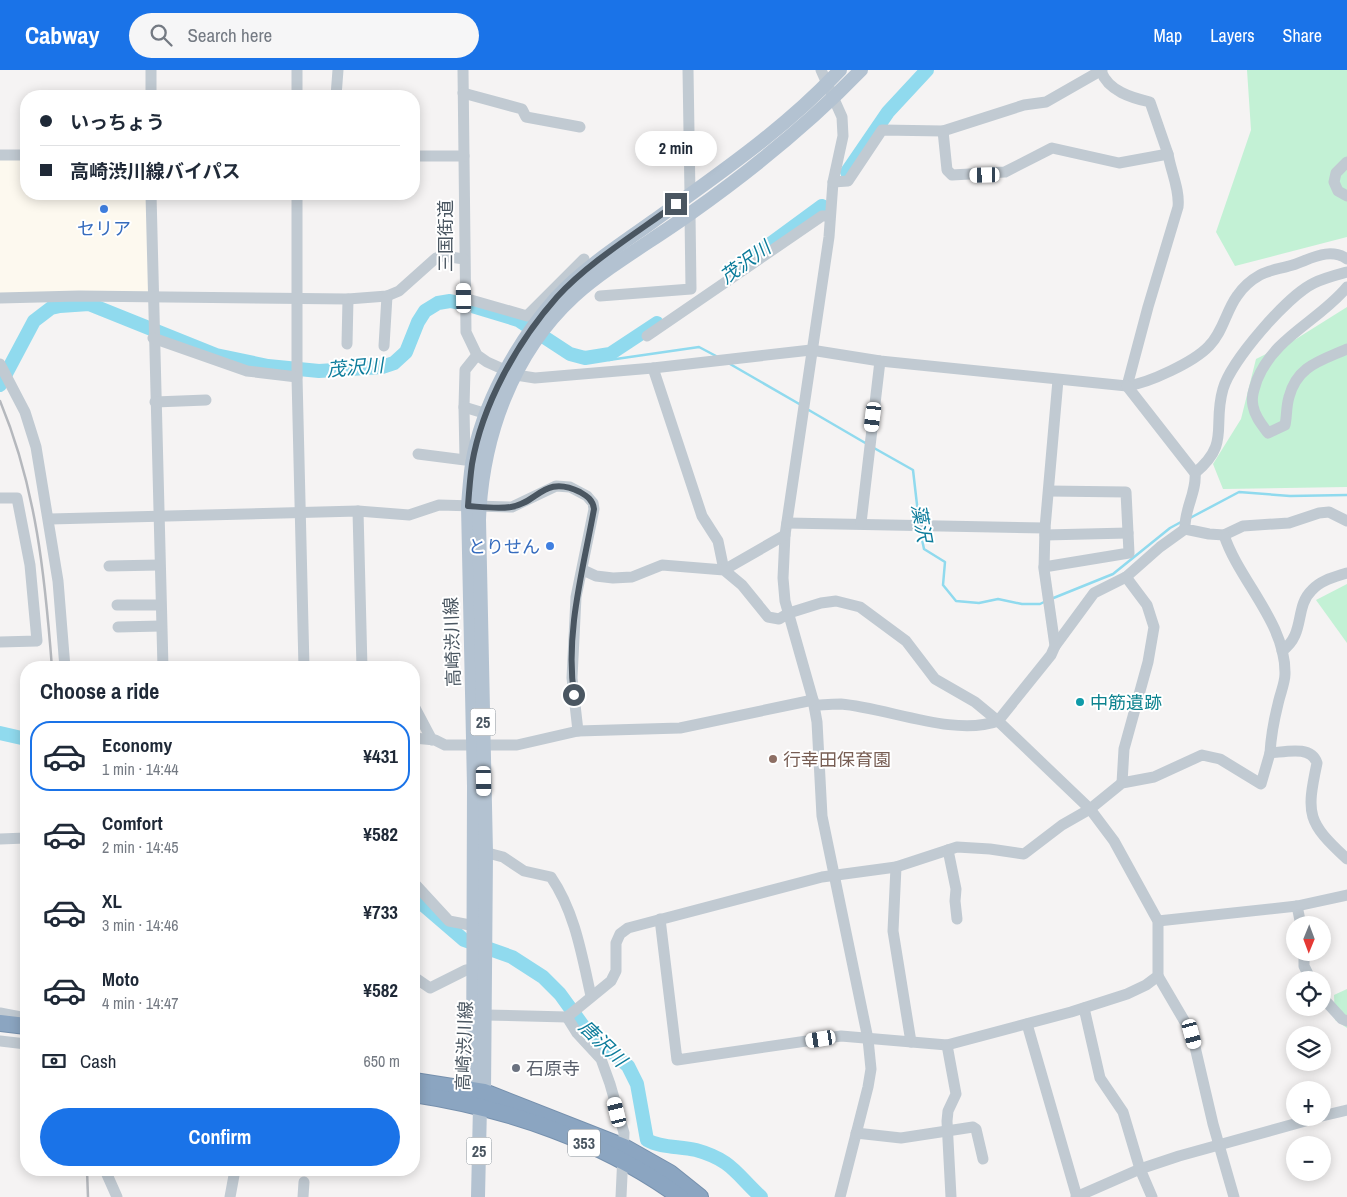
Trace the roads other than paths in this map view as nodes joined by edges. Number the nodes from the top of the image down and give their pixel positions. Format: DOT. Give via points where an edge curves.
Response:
graph roads {
  1 [pos="151,70"];
  2 [pos="297,70"];
  3 [pos="338,70"];
  4 [pos="463,70"];
  5 [pos="688,70"];
  6 [pos="821,70"];
  7 [pos="840,70"];
  8 [pos="861,70"];
  9 [pos="1102,71"];
  10 [pos="827,84"];
  11 [pos="151,90"];
  12 [pos="297,90"];
  13 [pos="336,90"];
  14 [pos="463,93"];
  15 [pos="834,98"];
  16 [pos="580,127"];
  17 [pos="943,132"];
  18 [pos="0,154"];
  19 [pos="1168,154"];
  20 [pos="20,155"];
  21 [pos="420,156"];
  22 [pos="464,156"];
  23 [pos="1347,162"];
  24 [pos="833,182"];
  25 [pos="690,194"];
  26 [pos="1347,196"];
  27 [pos="151,200"];
  28 [pos="297,200"];
  29 [pos="690,214"];
  30 [pos="830,216"];
  31 [pos="464,259"];
  32 [pos="584,259"];
  33 [pos="1347,259"];
  34 [pos="1347,272"];
  35 [pos="1347,287"];
  36 [pos="387,296"];
  37 [pos="600,296"];
  38 [pos="0,298"];
  39 [pos="152,298"];
  40 [pos="297,299"];
  41 [pos="348,299"];
  42 [pos="464,304"];
  43 [pos="536,332"];
  44 [pos="647,336"];
  45 [pos="153,338"];
  46 [pos="347,344"];
  47 [pos="384,346"];
  48 [pos="811,350"];
  49 [pos="1347,350"];
  50 [pos="477,355"];
  51 [pos="880,361"];
  52 [pos="0,365"];
  53 [pos="653,368"];
  54 [pos="297,372"];
  55 [pos="511,372"];
  56 [pos="1058,380"];
  57 [pos="1127,386"];
  58 [pos="206,400"];
  59 [pos="155,402"];
  60 [pos="464,407"];
  61 [pos="487,414"];
  62 [pos="418,454"];
  63 [pos="1195,472"];
  64 [pos="1049,491"];
  65 [pos="0,498"];
  66 [pos="474,506"];
  67 [pos="358,511"];
  68 [pos="300,512"];
  69 [pos="157,516"];
  70 [pos="50,519"];
  71 [pos="1347,521"];
  72 [pos="787,523"];
  73 [pos="861,523"];
  74 [pos="1185,529"];
  75 [pos="1045,532"];
  76 [pos="1128,533"];
  77 [pos="1224,535"];
  78 [pos="785,536"];
  79 [pos="159,565"];
  80 [pos="109,566"];
  81 [pos="1044,567"];
  82 [pos="583,570"];
  83 [pos="724,570"];
  84 [pos="1347,573"];
  85 [pos="1126,577"];
  86 [pos="117,605"];
  87 [pos="160,605"];
  88 [pos="789,613"];
  89 [pos="161,626"];
  90 [pos="118,627"];
  91 [pos="0,642"];
  92 [pos="1055,646"];
  93 [pos="1282,651"];
  94 [pos="64,661"];
  95 [pos="162,661"];
  96 [pos="304,661"];
  97 [pos="362,661"];
  98 [pos="814,702"];
  99 [pos="420,717"];
  100 [pos="998,721"];
  101 [pos="578,731"];
  102 [pos="420,739"];
  103 [pos="432,740"];
  104 [pos="479,745"];
  105 [pos="1270,753"];
  106 [pos="1122,783"];
  107 [pos="1090,809"];
  108 [pos="20,838"];
  109 [pos="0,839"];
  110 [pos="948,850"];
  111 [pos="480,851"];
  112 [pos="1347,859"];
  113 [pos="896,867"];
  114 [pos="833,876"];
  115 [pos="420,889"];
  116 [pos="1347,895"];
  117 [pos="1297,906"];
  118 [pos="1299,916"];
  119 [pos="660,919"];
  120 [pos="957,919"];
  121 [pos="1158,921"];
  122 [pos="478,932"];
  123 [pos="480,952"];
  124 [pos="474,969"];
  125 [pos="1158,976"];
  126 [pos="420,981"];
  127 [pos="591,996"];
  128 [pos="1331,1007"];
  129 [pos="1084,1008"];
  130 [pos="0,1013"];
  131 [pos="485,1015"];
  132 [pos="567,1016"];
  133 [pos="20,1017"];
  134 [pos="1347,1021"];
  135 [pos="0,1022"];
  136 [pos="1027,1024"];
  137 [pos="20,1025"];
  138 [pos="0,1032"];
  139 [pos="20,1035"];
  140 [pos="868,1039"];
  141 [pos="0,1041"];
  142 [pos="911,1042"];
  143 [pos="20,1043"];
  144 [pos="947,1045"];
  145 [pos="420,1082"];
  146 [pos="420,1094"];
  147 [pos="479,1096"];
  148 [pos="1347,1110"];
  149 [pos="1331,1114"];
  150 [pos="1287,1126"];
  151 [pos="948,1132"];
  152 [pos="856,1133"];
  153 [pos="1219,1145"];
  154 [pos="624,1154"];
  155 [pos="983,1160"];
  156 [pos="1140,1169"];
  157 [pos="108,1176"];
  158 [pos="234,1176"];
  159 [pos="304,1182"];
  160 [pos="117,1197"];
  161 [pos="230,1197"];
  162 [pos="303,1197"];
  163 [pos="478,1197"];
  164 [pos="621,1197"];
  165 [pos="680,1197"];
  166 [pos="700,1197"];
  167 [pos="840,1197"];
  168 [pos="951,1197"];
  169 [pos="1077,1197"];
  170 [pos="1152,1197"];
  171 [pos="1234,1197"];
  1 -- 11 [label="street"];
  2 -- 12 [label="street"];
  3 -- 13 [label="street"];
  4 -- 14 [label="street, 三国街道"];
  5 -- 25 [label="street"];
  6 -- 10 [label="street"];
  7 -- 10 [label="main road, 25"];
  8 -- 15 [label="main road, 25"];
  9 -- 17 [label="street" via="1046,102 1024,105"];
  9 -- 19 [label="street" via="1103,77 1125,96 1150,102"];
  10 -- 15 [label="street"];
  10 -- 25 [label="main road, 25" via="760,142"];
  14 -- 16 [label="street" via="522,108 526,117"];
  14 -- 22 [label="street, 三国街道"];
  15 -- 24 [label="street" via="842,117 844,136"];
  15 -- 29 [label="main road, 25" via="768,156"];
  17 -- 19 [label="street" via="948,170 952,175 1005,172 1052,148 1119,163"];
  17 -- 24 [label="street" via="882,130 848,181"];
  18 -- 20 [label="street"];
  19 -- 57 [label="street" via="1180,196"];
  21 -- 22 [label="street"];
  22 -- 31 [label="street, 三国街道"];
  23 -- 26 [label="street" via="1336,173 1334,182 1338,191"];
  24 -- 30 [label="street"];
  25 -- 43 [label="main road, 25" via="558,296"];
  27 -- 39 [label="street"];
  28 -- 40 [label="street"];
  29 -- 37 [label="street" via="692,289"];
  29 -- 43 [label="main road, 25" via="576,295"];
  30 -- 44 [label="street" via="822,216"];
  30 -- 48 [label="street"];
  31 -- 36 [label="street" via="436,258 403,288"];
  31 -- 42 [label="street, 三国街道"];
  32 -- 42 [label="street" via="527,316"];
  33 -- 57 [label="street" via="1336,253 1323,254 1259,276 1237,296 1217,337 1208,347 1146,381"];
  34 -- 63 [label="street" via="1314,283 1293,297 1238,360 1223,390 1214,454"];
  35 -- 49 [label="street" via="1284,342 1262,369 1252,395 1253,407 1268,432 1285,425 1288,400 1297,376 1309,366"];
  36 -- 41 [label="street"];
  36 -- 47 [label="street"];
  38 -- 39 [label="street"];
  39 -- 40 [label="street"];
  39 -- 45 [label="street"];
  40 -- 41 [label="street"];
  40 -- 54 [label="street"];
  41 -- 46 [label="street"];
  42 -- 50 [label="street, 三国街道" via="466,332"];
  43 -- 55 [label="main road, 25"];
  45 -- 54 [label="street" via="247,371"];
  45 -- 59 [label="street"];
  48 -- 51 [label="street"];
  48 -- 53 [label="street"];
  48 -- 72 [label="street"];
  50 -- 55 [label="street"];
  50 -- 60 [label="street" via="465,370"];
  51 -- 56 [label="street"];
  51 -- 73 [label="street"];
  52 -- 70 [label="street" via="31,427"];
  53 -- 55 [label="street" via="535,378"];
  53 -- 83 [label="street" via="702,516 718,541"];
  54 -- 68 [label="street"];
  55 -- 61 [label="main road, 25"];
  55 -- 66 [label="main road, 25"];
  56 -- 57 [label="street"];
  56 -- 64 [label="street"];
  57 -- 63 [label="street"];
  58 -- 59 [label="street"];
  59 -- 69 [label="street"];
  60 -- 61 [label="street"];
  60 -- 62 [label="street" via="465,460"];
  61 -- 66 [label="main road, 25" via="472,465"];
  63 -- 74 [label="street" via="1196,482 1185,517"];
  64 -- 75 [label="street"];
  64 -- 76 [label="street" via="1126,492"];
  65 -- 91 [label="street" via="17,498 30,565 37,642"];
  66 -- 67 [label="street" via="439,505 409,515"];
  66 -- 82 [label="street" via="512,507 556,486 570,487 587,496 594,509"];
  66 -- 104 [label="main road, 高崎渋川線 / 25"];
  67 -- 68 [label="street"];
  67 -- 97 [label="street"];
  68 -- 69 [label="street"];
  68 -- 96 [label="street"];
  69 -- 70 [label="street"];
  69 -- 79 [label="street"];
  70 -- 94 [label="street"];
  71 -- 77 [label="street" via="1329,512 1319,513 1289,523 1244,526"];
  72 -- 73 [label="street"];
  72 -- 78 [label="street"];
  73 -- 75 [label="street"];
  74 -- 77 [label="street"];
  74 -- 85 [label="street"];
  75 -- 76 [label="street"];
  75 -- 81 [label="street"];
  76 -- 81 [label="street" via="1129,553"];
  77 -- 93 [label="street" via="1230,553 1254,592"];
  78 -- 83 [label="street"];
  78 -- 88 [label="street" via="783,578"];
  79 -- 80 [label="street"];
  79 -- 87 [label="street"];
  81 -- 92 [label="street"];
  82 -- 83 [label="street" via="613,578 632,576 662,565"];
  82 -- 101 [label="street" via="576,597 572,678"];
  83 -- 88 [label="street" via="742,585 768,616 779,619"];
  84 -- 93 [label="street" via="1312,590 1303,604 1291,645"];
  85 -- 92 [label="street" via="1094,593"];
  85 -- 106 [label="street" via="1147,605 1154,628 1124,749"];
  86 -- 87 [label="street"];
  87 -- 89 [label="street"];
  88 -- 98 [label="street"];
  88 -- 100 [label="street" via="836,600 860,607 906,641 936,679 975,702"];
  89 -- 90 [label="street"];
  89 -- 95 [label="street"];
  92 -- 100 [label="street"];
  93 -- 105 [label="street" via="1285,675 1272,728"];
  98 -- 100 [label="street" via="842,704 961,726 988,725"];
  98 -- 101 [label="street" via="680,728"];
  98 -- 114 [label="street" via="822,816"];
  99 -- 103 [label="street"];
  100 -- 107 [label="street"];
  101 -- 104 [label="street" via="517,745"];
  102 -- 103 [label="street"];
  103 -- 104 [label="street" via="445,745"];
  104 -- 111 [label="main road, 高崎渋川線 / 25"];
  105 -- 106 [label="street" via="1261,784 1220,759 1202,755 1154,777"];
  105 -- 112 [label="street" via="1302,751 1315,757 1312,818 1321,835"];
  106 -- 107 [label="street"];
  107 -- 110 [label="street" via="1062,825 1024,854 956,847"];
  107 -- 121 [label="street" via="1114,841"];
  108 -- 109 [label="street"];
  110 -- 113 [label="street"];
  110 -- 120 [label="street" via="956,889"];
  111 -- 122 [label="main road, 高崎渋川線 / 25"];
  111 -- 127 [label="street" via="503,857 524,870 551,878 563,895 578,939"];
  113 -- 114 [label="street"];
  113 -- 142 [label="street" via="893,931"];
  114 -- 119 [label="street"];
  114 -- 140 [label="street"];
  115 -- 122 [label="street" via="449,920"];
  116 -- 117 [label="street"];
  117 -- 118 [label="street"];
  117 -- 121 [label="street"];
  119 -- 127 [label="street" via="628,928 620,934 616,943 615,975"];
  119 -- 140 [label="street" via="677,1060 841,1036"];
  121 -- 125 [label="street"];
  122 -- 123 [label="main road, 高崎渋川線 / 25"];
  123 -- 124 [label="main road, 高崎渋川線 / 25"];
  123 -- 131 [label="main road, 高崎渋川線 / 25"];
  124 -- 126 [label="street" via="430,988"];
  124 -- 147 [label="main road, 高崎渋川線 / 25"];
  125 -- 129 [label="street" via="1127,994"];
  125 -- 153 [label="street" via="1192,1034"];
  127 -- 132 [label="street"];
  128 -- 134 [label="street"];
  129 -- 136 [label="street"];
  129 -- 156 [label="street" via="1100,1078 1122,1112"];
  130 -- 133 [label="street"];
  131 -- 132 [label="street"];
  131 -- 147 [label="main road, 高崎渋川線 / 25"];
  132 -- 154 [label="street" via="577,1033 601,1059 624,1134"];
  135 -- 137 [label="highway"];
  136 -- 144 [label="street"];
  136 -- 169 [label="street"];
  138 -- 139 [label="highway"];
  140 -- 142 [label="street"];
  140 -- 152 [label="street" via="872,1069"];
  141 -- 143 [label="street"];
  142 -- 144 [label="street"];
  144 -- 151 [label="street" via="956,1094 948,1111"];
  145 -- 147 [label="highway"];
  146 -- 147 [label="highway"];
  147 -- 154 [label="highway, 353"];
  147 -- 163 [label="main road, 25"];
  148 -- 149 [label="street"];
  150 -- 153 [label="street"];
  151 -- 152 [label="street" via="901,1138"];
  151 -- 155 [label="street" via="968,1126 976,1130"];
  151 -- 168 [label="street"];
  152 -- 167 [label="street"];
  153 -- 156 [label="street"];
  153 -- 171 [label="street"];
  154 -- 164 [label="street"];
  154 -- 165 [label="highway, 353"];
  154 -- 166 [label="highway, 353" via="670,1173"];
  156 -- 169 [label="street"];
  156 -- 170 [label="street"];
  157 -- 160 [label="street"];
  158 -- 161 [label="street"];
  159 -- 162 [label="street"];
}
